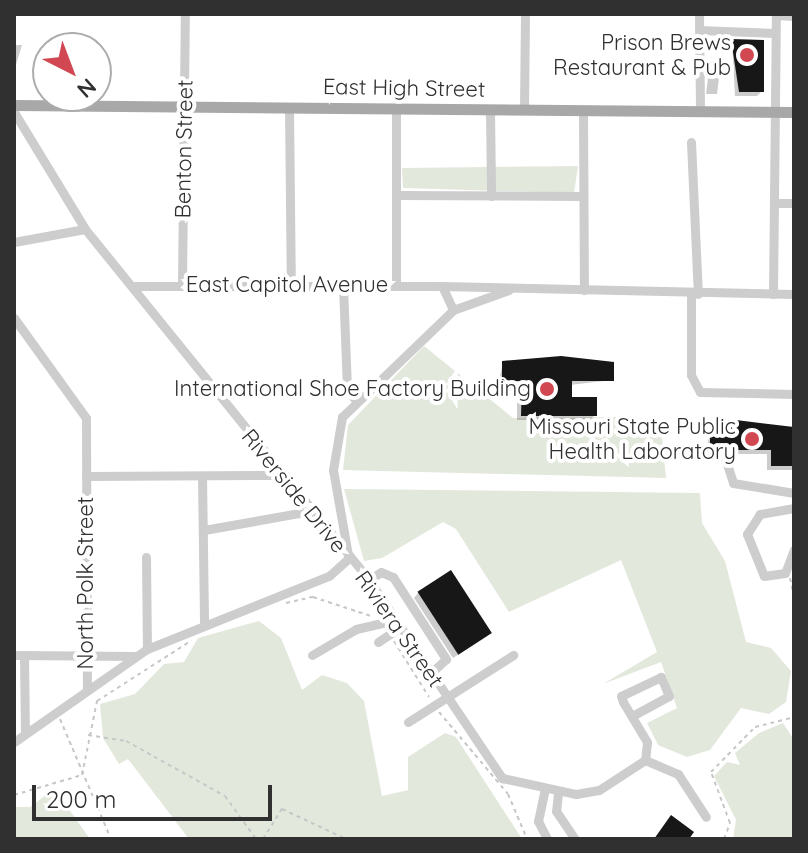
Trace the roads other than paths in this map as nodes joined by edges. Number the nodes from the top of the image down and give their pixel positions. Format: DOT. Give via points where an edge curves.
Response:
graph roads {
  1 [pos="185,14"];
  2 [pos="525,14"];
  3 [pos="699,14"];
  4 [pos="776,15"];
  5 [pos="794,16"];
  6 [pos="699,30"];
  7 [pos="775,33"];
  8 [pos="185,104"];
  9 [pos="14,105"];
  10 [pos="289,107"];
  11 [pos="396,109"];
  12 [pos="490,109"];
  13 [pos="524,109"];
  14 [pos="583,110"];
  15 [pos="700,111"];
  16 [pos="14,112"];
  17 [pos="775,112"];
  18 [pos="794,112"];
  19 [pos="691,142"];
  20 [pos="396,195"];
  21 [pos="491,196"];
  22 [pos="583,196"];
  23 [pos="774,203"];
  24 [pos="794,203"];
  25 [pos="85,229"];
  26 [pos="14,242"];
  27 [pos="182,285"];
  28 [pos="291,285"];
  29 [pos="343,285"];
  30 [pos="132,286"];
  31 [pos="396,286"];
  32 [pos="442,286"];
  33 [pos="509,290"];
  34 [pos="584,290"];
  35 [pos="695,294"];
  36 [pos="773,294"];
  37 [pos="794,294"];
  38 [pos="453,310"];
  39 [pos="14,318"];
  40 [pos="794,394"];
  41 [pos="354,398"];
  42 [pos="725,458"];
  43 [pos="283,475"];
  44 [pos="86,476"];
  45 [pos="202,476"];
  46 [pos="794,493"];
  47 [pos="794,508"];
  48 [pos="311,511"];
  49 [pos="204,530"];
  50 [pos="794,550"];
  51 [pos="146,557"];
  52 [pos="349,558"];
  53 [pos="369,580"];
  54 [pos="204,622"];
  55 [pos="397,624"];
  56 [pos="387,631"];
  57 [pos="378,642"];
  58 [pos="147,649"];
  59 [pos="19,655"];
  60 [pos="312,655"];
  61 [pos="513,655"];
  62 [pos="84,656"];
  63 [pos="136,656"];
  64 [pos="431,673"];
  65 [pos="87,690"];
  66 [pos="447,698"];
  67 [pos="632,716"];
  68 [pos="408,722"];
  69 [pos="25,734"];
  70 [pos="14,742"];
  71 [pos="645,760"];
  72 [pos="544,793"];
  73 [pos="558,793"];
  74 [pos="542,811"];
  75 [pos="556,811"];
  76 [pos="706,817"];
  77 [pos="547,839"];
  78 [pos="575,839"];
  1 -- 8 [label="street, Benton Street"];
  2 -- 13 [label="street"];
  3 -- 6 [label="street"];
  4 -- 5 [label="street"];
  4 -- 7 [label="street"];
  6 -- 7 [label="street"];
  6 -- 15 [label="street"];
  7 -- 17 [label="street"];
  8 -- 9 [label="main road, East High Street"];
  8 -- 10 [label="main road, East High Street"];
  8 -- 27 [label="street, Benton Street"];
  10 -- 11 [label="main road, East High Street"];
  10 -- 28 [label="street"];
  11 -- 12 [label="main road, East High Street"];
  11 -- 20 [label="street"];
  12 -- 13 [label="main road, East High Street"];
  12 -- 21 [label="street"];
  13 -- 14 [label="main road, East High Street"];
  14 -- 15 [label="main road, East High Street"];
  14 -- 22 [label="street"];
  15 -- 17 [label="main road, East High Street"];
  16 -- 25 [label="street, Riverside Drive"];
  17 -- 18 [label="main road, East High Street"];
  17 -- 23 [label="street"];
  19 -- 35 [label="street"];
  20 -- 21 [label="street"];
  20 -- 31 [label="street"];
  21 -- 22 [label="street"];
  22 -- 34 [label="street"];
  23 -- 24 [label="street"];
  23 -- 36 [label="street"];
  25 -- 26 [label="street"];
  25 -- 30 [label="street, Riverside Drive"];
  27 -- 28 [label="street, East Capitol Avenue"];
  27 -- 30 [label="street, East Capitol Avenue"];
  28 -- 29 [label="street, East Capitol Avenue"];
  29 -- 31 [label="street, East Capitol Avenue"];
  29 -- 41 [label="street" via="347,387"];
  30 -- 43 [label="street, Riverside Drive"];
  31 -- 32 [label="street, East Capitol Avenue"];
  32 -- 33 [label="street, East Capitol Avenue"];
  32 -- 38 [label="street"];
  33 -- 34 [label="street, East Capitol Avenue"];
  33 -- 38 [label="street, East Capitol Avenue"];
  34 -- 35 [label="street, East Capitol Avenue"];
  35 -- 36 [label="street, East Capitol Avenue"];
  35 -- 40 [label="street" via="691,375 700,392"];
  36 -- 37 [label="street, East Capitol Avenue"];
  38 -- 41 [label="street, Riviera Street"];
  39 -- 44 [label="street, North Polk Street" via="83,407"];
  41 -- 52 [label="street, Riviera Street" via="333,444"];
  42 -- 46 [label="street" via="733,483"];
  43 -- 45 [label="street"];
  43 -- 48 [label="street, Riverside Drive"];
  44 -- 45 [label="street"];
  44 -- 62 [label="street, North Polk Street"];
  45 -- 49 [label="street"];
  47 -- 50 [label="street" via="760,514 747,534 764,576 785,573"];
  48 -- 49 [label="street"];
  48 -- 52 [label="street, Riverside Drive"];
  49 -- 54 [label="street"];
  51 -- 58 [label="street"];
  52 -- 53 [label="street, Riviera Street"];
  52 -- 54 [label="street, Riverside Drive" via="329,576"];
  53 -- 55 [label="street, Riviera Street"];
  53 -- 64 [label="street" via="381,572 393,577 446,659"];
  54 -- 58 [label="street, Riverside Drive"];
  55 -- 56 [label="street"];
  55 -- 64 [label="street, Riviera Street"];
  56 -- 57 [label="street"];
  56 -- 60 [label="street" via="356,629"];
  58 -- 63 [label="street, Riverside Drive"];
  59 -- 62 [label="street"];
  59 -- 69 [label="street"];
  61 -- 66 [label="street"];
  62 -- 63 [label="street"];
  62 -- 65 [label="street, North Polk Street"];
  63 -- 65 [label="street, Riverside Drive"];
  64 -- 66 [label="street, Riviera Street"];
  65 -- 69 [label="street, Riverside Drive"];
  66 -- 68 [label="street"];
  66 -- 72 [label="street, Riviera Street" via="496,772 517,786"];
  67 -- 67 [label="street" via="621,696 661,677 669,696"];
  67 -- 71 [label="street" via="647,742"];
  69 -- 70 [label="street, Riverside Drive"];
  71 -- 73 [label="street, Riviera Street" via="599,790"];
  71 -- 76 [label="street" via="678,774"];
  72 -- 73 [label="street, Riviera Street"];
  72 -- 74 [label="street"];
  73 -- 75 [label="street"];
  74 -- 75 [label="street"];
  74 -- 77 [label="street" via="538,821"];
  75 -- 78 [label="street"];
}
